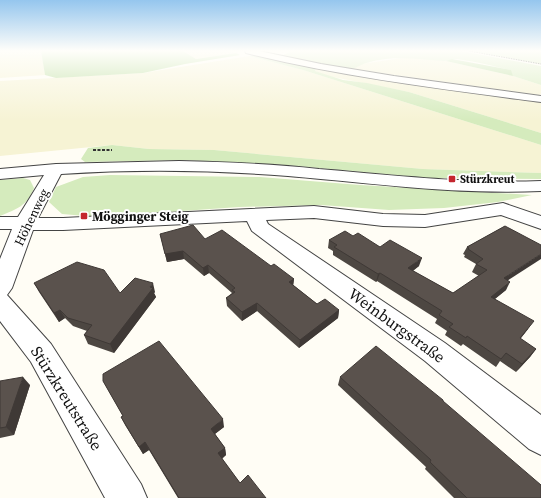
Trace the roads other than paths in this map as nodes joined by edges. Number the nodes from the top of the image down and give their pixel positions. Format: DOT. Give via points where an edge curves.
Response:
graph roads {
  1 [pos="364,74"];
  2 [pos="541,99"];
  3 [pos="56,170"];
  4 [pos="0,174"];
  5 [pos="541,186"];
  6 [pos="254,214"];
  7 [pos="0,223"];
  8 [pos="25,223"];
  9 [pos="541,223"];
  10 [pos="0,288"];
  11 [pos="0,302"];
  12 [pos="541,437"];
  13 [pos="127,498"];
  1 -- 2 [label="street"];
  3 -- 4 [label="street"];
  3 -- 5 [label="street" via="132,167 235,168 458,187"];
  3 -- 8 [label="street, Höhenweg"];
  6 -- 8 [label="street" via="63,224"];
  6 -- 9 [label="street" via="314,212 383,220 425,221 503,209"];
  6 -- 12 [label="street, Weinburgstraße" via="259,227 435,352"];
  7 -- 8 [label="street"];
  8 -- 10 [label="street, Höhenweg"];
  11 -- 13 [label="street, Stürzkreutstraße" via="41,352"];
}
